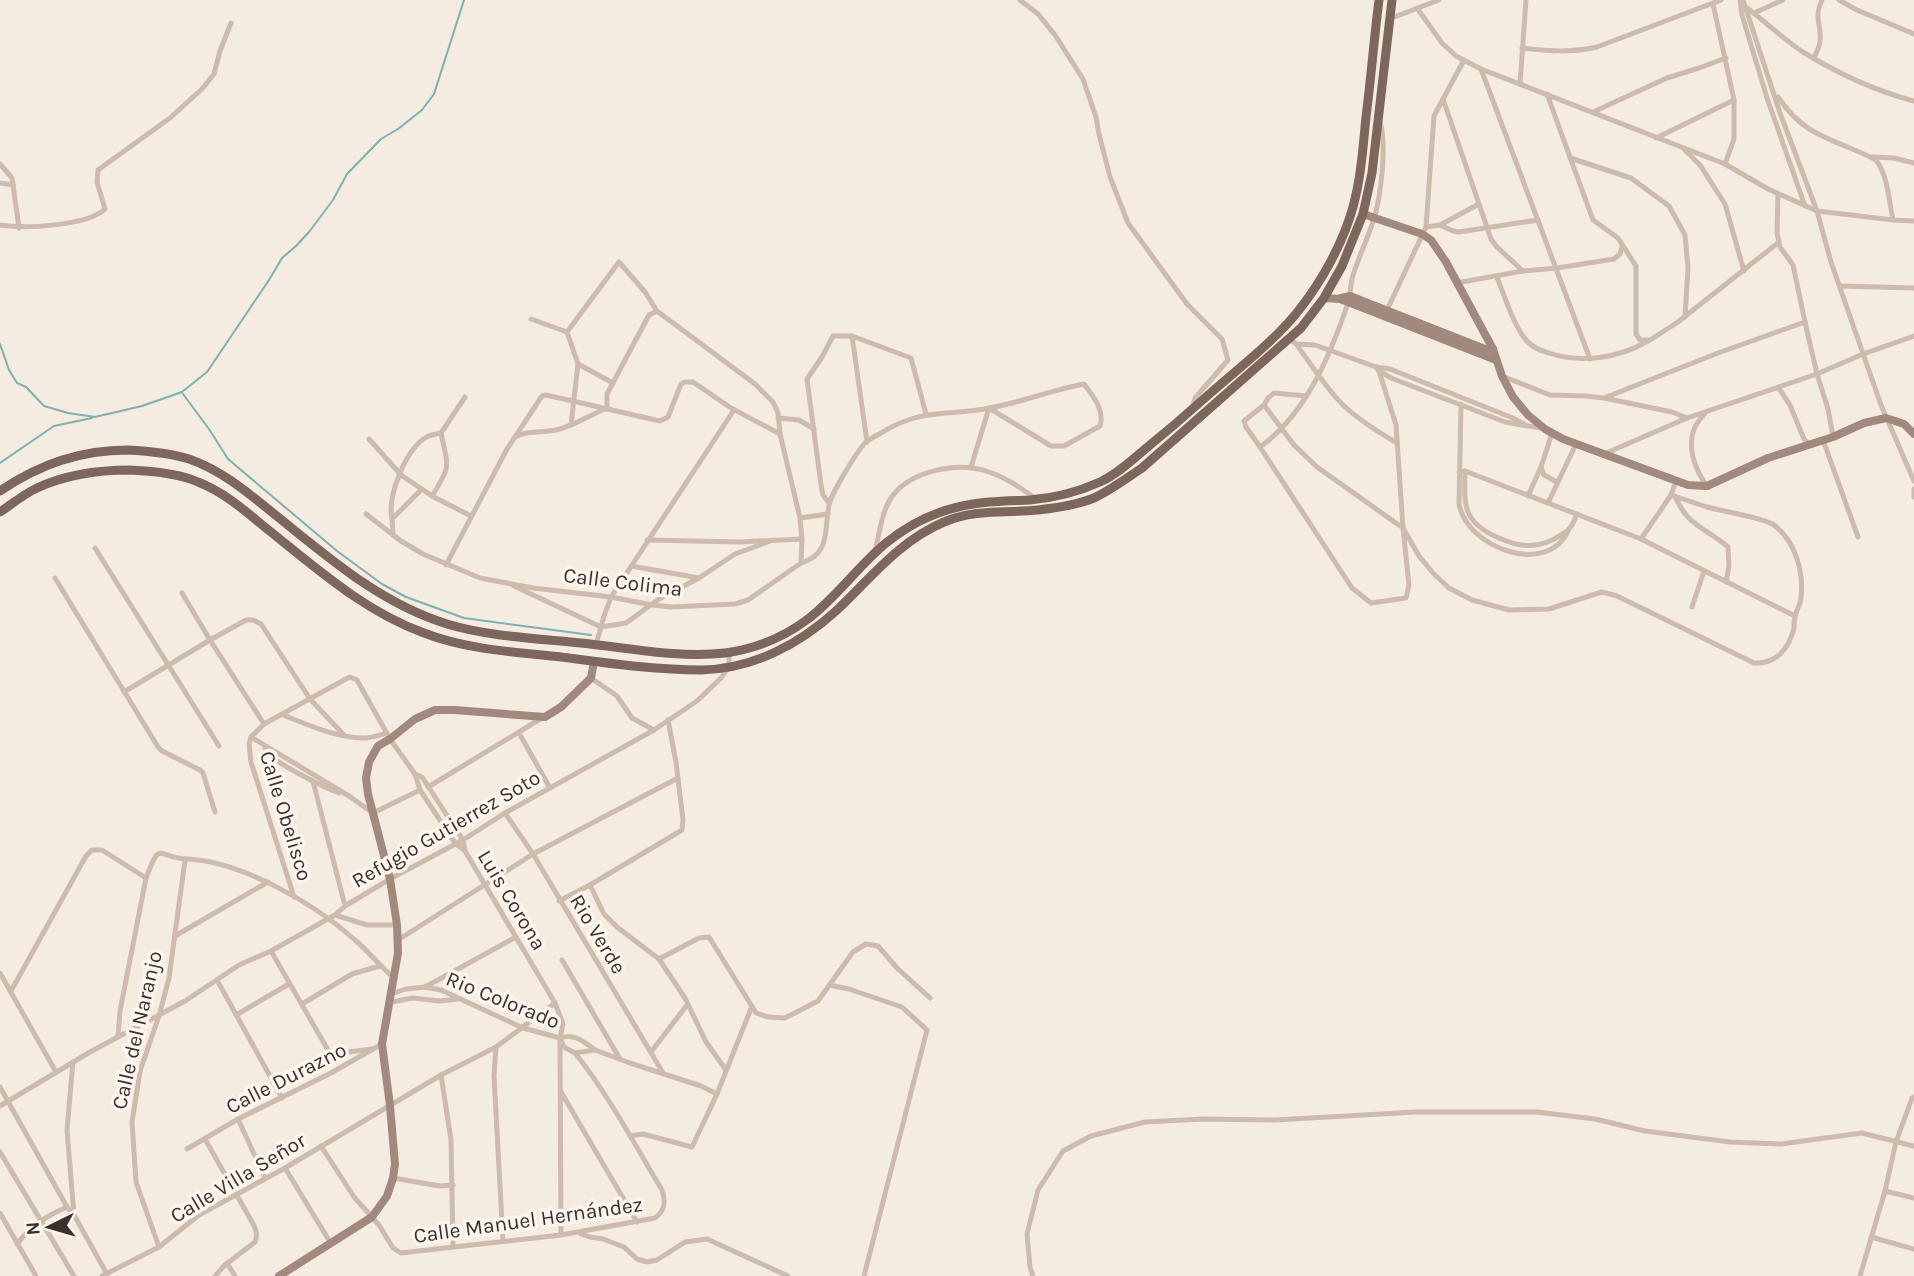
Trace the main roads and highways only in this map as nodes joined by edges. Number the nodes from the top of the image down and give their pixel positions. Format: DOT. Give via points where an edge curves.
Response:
graph roads {
  1 [pos="1379,0"];
  2 [pos="1392,0"];
  3 [pos="0,491"];
  4 [pos="0,512"];
  1 -- 3 [label="main road" via="1353,208 1330,261 1297,313 1193,409 1104,481 1036,499 960,506 931,515 886,544 807,619 786,634 755,646 698,655 453,626 408,610 363,584 218,472 188,459 139,450 88,453 34,471"];
  2 -- 4 [label="main road" via="1363,214 1342,266 1293,341 1252,370 1142,468 1093,498 1039,510 965,515 923,532 901,547 817,628 758,660 728,668 673,669 483,649 425,634 354,596 239,504 196,481 173,475 109,470 82,473 35,489"];
}
